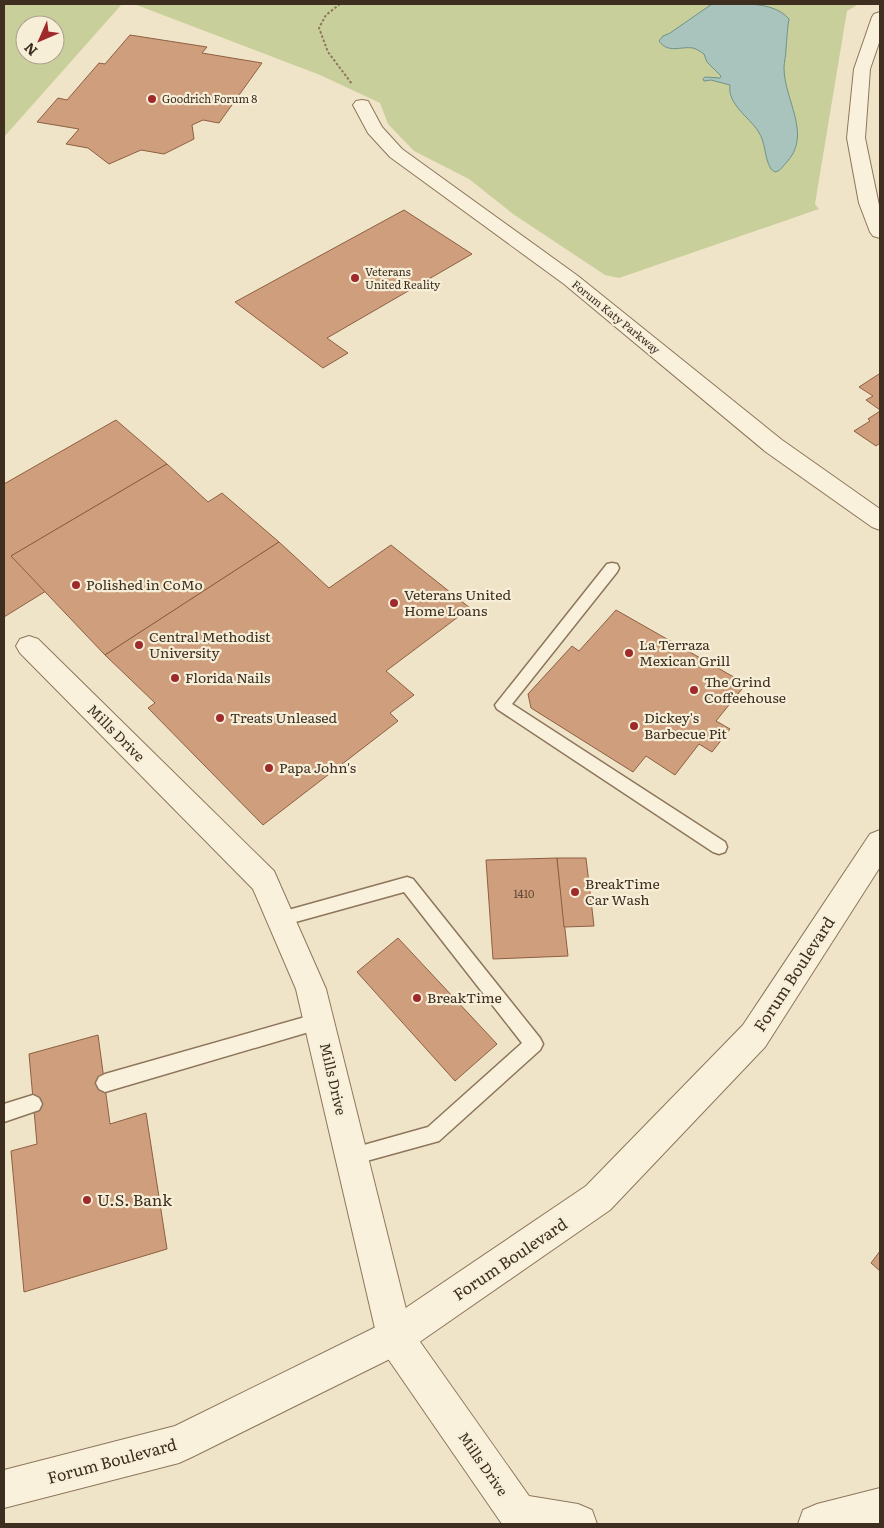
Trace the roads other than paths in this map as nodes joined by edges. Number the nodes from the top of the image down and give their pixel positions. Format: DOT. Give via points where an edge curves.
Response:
graph roads {
  1 [pos="880,17"];
  2 [pos="362,105"];
  3 [pos="880,232"];
  4 [pos="880,521"];
  5 [pos="612,568"];
  6 [pos="29,646"];
  7 [pos="880,843"];
  8 [pos="719,847"];
  9 [pos="281,920"];
  10 [pos="319,1021"];
  11 [pos="105,1083"];
  12 [pos="33,1104"];
  13 [pos="4,1113"];
  14 [pos="352,1156"];
  15 [pos="395,1337"];
  16 [pos="4,1489"];
  17 [pos="880,1507"];
  18 [pos="516,1519"];
  19 [pos="578,1524"];
  20 [pos="817,1524"];
  1 -- 3 [label="street" via="862,69 856,138 868,203"];
  2 -- 4 [label="street, Forum Katy Parkway" via="374,129 396,153 570,280 774,446"];
  5 -- 8 [label="lane" via="502,705"];
  6 -- 9 [label="street, Mills Drive" via="264,880"];
  7 -- 15 [label="street, Forum Boulevard" via="754,1036 598,1198"];
  9 -- 10 [label="street, Mills Drive" via="311,989"];
  9 -- 14 [label="lane" via="407,884 534,1044 433,1135"];
  10 -- 11 [label="lane"];
  10 -- 14 [label="street, Mills Drive"];
  12 -- 13 [label="lane"];
  14 -- 15 [label="street, Mills Drive"];
  15 -- 16 [label="street, Forum Boulevard" via="180,1444"];
  15 -- 18 [label="street, Mills Drive"];
  17 -- 20 [label="street"];
  18 -- 19 [label="street, Mills Drive"];
}
